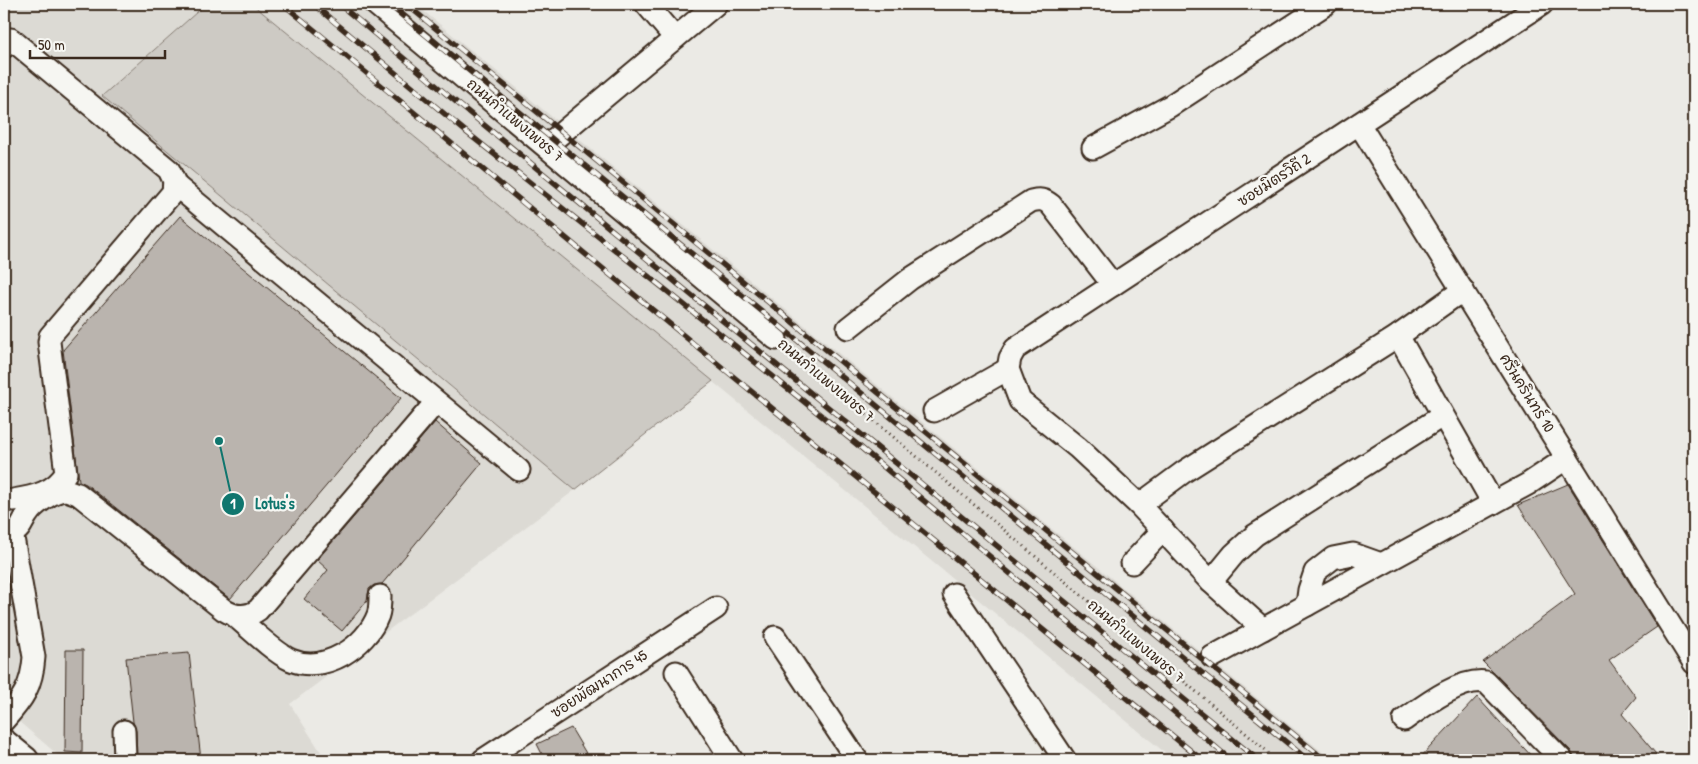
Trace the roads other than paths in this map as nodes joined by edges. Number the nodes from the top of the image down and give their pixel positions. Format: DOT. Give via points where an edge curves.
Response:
graph roads {
  1 [pos="376,4"];
  2 [pos="646,4"];
  3 [pos="716,4"];
  4 [pos="1326,4"];
  5 [pos="1542,4"];
  6 [pos="675,38"];
  7 [pos="4,47"];
  8 [pos="1359,124"];
  9 [pos="546,146"];
  10 [pos="1093,148"];
  11 [pos="174,184"];
  12 [pos="1113,285"];
  13 [pos="1463,290"];
  14 [pos="848,328"];
  15 [pos="1398,336"];
  16 [pos="776,339"];
  17 [pos="1009,364"];
  18 [pos="436,402"];
  19 [pos="934,411"];
  20 [pos="1442,416"];
  21 [pos="1567,458"];
  22 [pos="519,470"];
  23 [pos="1493,503"];
  24 [pos="1139,505"];
  25 [pos="12,516"];
  26 [pos="1163,530"];
  27 [pos="1132,563"];
  28 [pos="1382,564"];
  29 [pos="1211,582"];
  30 [pos="954,594"];
  31 [pos="380,596"];
  32 [pos="1307,605"];
  33 [pos="716,608"];
  34 [pos="234,615"];
  35 [pos="1263,629"];
  36 [pos="775,637"];
  37 [pos="1212,657"];
  38 [pos="1694,662"];
  39 [pos="676,672"];
  40 [pos="4,720"];
  41 [pos="1404,720"];
  42 [pos="124,731"];
  43 [pos="4,743"];
  44 [pos="727,759"];
  45 [pos="25,760"];
  46 [pos="125,760"];
  47 [pos="483,760"];
  48 [pos="857,760"];
  49 [pos="1065,760"];
  50 [pos="1562,760"];
  1 -- 9 [label="street, ถนนกำแพงเพชร 7"];
  2 -- 6 [label="street"];
  3 -- 6 [label="street"];
  4 -- 10 [label="street" via="1170,106"];
  5 -- 8 [label="street, ซอยมิตรวิถี 2"];
  6 -- 9 [label="street"];
  7 -- 11 [label="street" via="11,39 169,170"];
  8 -- 12 [label="street, ซอยมิตรวิถี 2"];
  8 -- 13 [label="street, ศรีนครินทร์ 10"];
  9 -- 16 [label="street, ถนนกำแพงเพชร 7"];
  11 -- 18 [label="street"];
  11 -- 25 [label="street" via="173,192 50,336 66,473 59,483"];
  12 -- 14 [label="street" via="1051,205 1039,199 1031,201 910,279"];
  12 -- 17 [label="street, ซอยมิตรวิถี 2" via="1014,350"];
  13 -- 15 [label="street"];
  13 -- 21 [label="street, ศรีนครินทร์ 10"];
  15 -- 20 [label="street"];
  15 -- 24 [label="street" via="1185,471"];
  17 -- 19 [label="street, ซอยมิตรวิถี 2"];
  17 -- 24 [label="street" via="1020,401 1078,448"];
  18 -- 22 [label="street"];
  18 -- 34 [label="street" via="258,610 248,615"];
  20 -- 23 [label="street"];
  20 -- 29 [label="street" via="1255,535"];
  21 -- 23 [label="street"];
  21 -- 38 [label="street, ศรีนครินทร์ 10"];
  23 -- 28 [label="street"];
  24 -- 26 [label="street"];
  25 -- 34 [label="street" via="65,490 78,494"];
  25 -- 40 [label="street" via="34,657 33,673 25,694"];
  26 -- 27 [label="street"];
  26 -- 29 [label="street"];
  28 -- 32 [label="street"];
  28 -- 32 [label="street" via="1353,554 1333,558 1315,572"];
  29 -- 35 [label="street"];
  30 -- 49 [label="street"];
  31 -- 34 [label="street" via="377,618 366,634 348,651 315,664 298,662 283,655"];
  32 -- 35 [label="street"];
  33 -- 47 [label="street, ซอยพัฒนาการ 45"];
  35 -- 37 [label="street"];
  36 -- 48 [label="street"];
  39 -- 44 [label="street"];
  41 -- 50 [label="street" via="1437,696 1476,680 1486,682"];
  42 -- 46 [label="street"];
  43 -- 45 [label="main road"];
}
